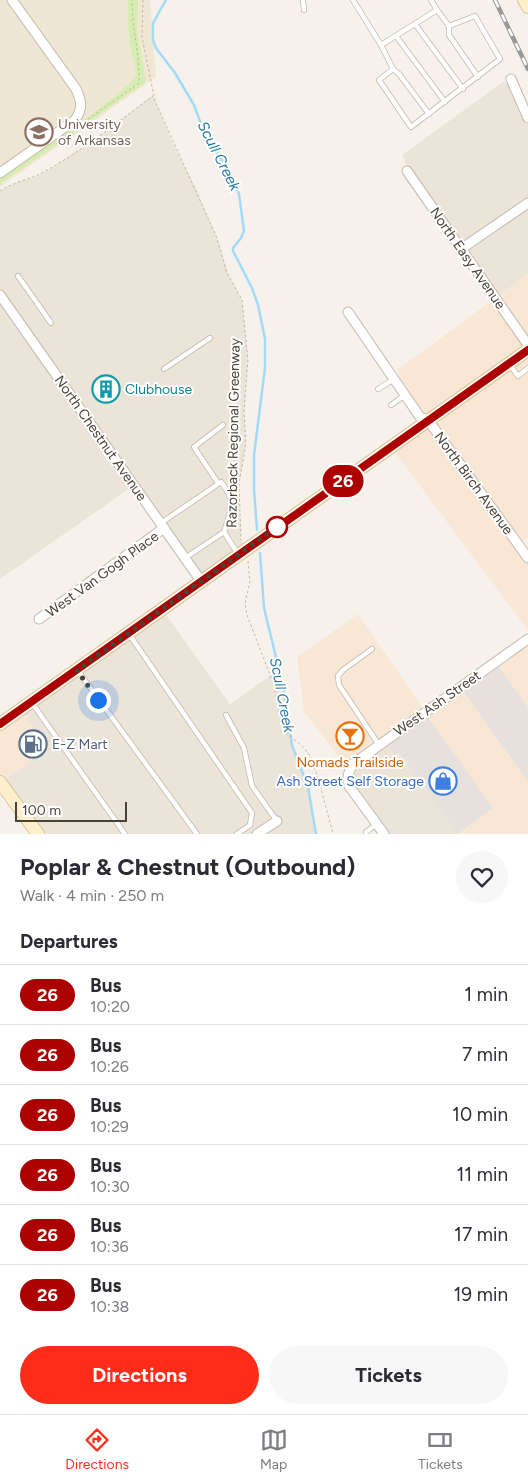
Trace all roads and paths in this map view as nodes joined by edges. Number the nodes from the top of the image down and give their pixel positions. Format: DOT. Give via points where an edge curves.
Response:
graph roads {
  1 [pos="12,0"];
  2 [pos="132,0"];
  3 [pos="143,0"];
  4 [pos="303,0"];
  5 [pos="353,0"];
  6 [pos="431,0"];
  7 [pos="524,0"];
  8 [pos="528,7"];
  9 [pos="304,10"];
  10 [pos="437,10"];
  11 [pos="415,24"];
  12 [pos="449,26"];
  13 [pos="396,36"];
  14 [pos="381,45"];
  15 [pos="393,69"];
  16 [pos="478,77"];
  17 [pos="511,79"];
  18 [pos="462,88"];
  19 [pos="154,95"];
  20 [pos="445,102"];
  21 [pos="429,114"];
  22 [pos="528,118"];
  23 [pos="85,122"];
  24 [pos="407,171"];
  25 [pos="0,173"];
  26 [pos="0,191"];
  27 [pos="528,202"];
  28 [pos="461,249"];
  29 [pos="18,276"];
  30 [pos="0,296"];
  31 [pos="348,312"];
  32 [pos="51,324"];
  33 [pos="210,338"];
  34 [pos="528,345"];
  35 [pos="528,350"];
  36 [pos="509,364"];
  37 [pos="528,368"];
  38 [pos="164,369"];
  39 [pos="394,379"];
  40 [pos="378,389"];
  41 [pos="405,395"];
  42 [pos="391,406"];
  43 [pos="428,420"];
  44 [pos="223,425"];
  45 [pos="218,483"];
  46 [pos="162,526"];
  47 [pos="224,532"];
  48 [pos="241,552"];
  49 [pos="185,558"];
  50 [pos="528,558"];
  51 [pos="201,581"];
  52 [pos="39,619"];
  53 [pos="129,633"];
  54 [pos="528,639"];
  55 [pos="372,649"];
  56 [pos="77,670"];
  57 [pos="31,702"];
  58 [pos="226,715"];
  59 [pos="0,724"];
  60 [pos="379,745"];
  61 [pos="313,762"];
  62 [pos="349,770"];
  63 [pos="0,782"];
  64 [pos="277,820"];
  65 [pos="377,824"];
  66 [pos="36,833"];
  67 [pos="125,834"];
  68 [pos="196,834"];
  69 [pos="237,834"];
  70 [pos="257,834"];
  71 [pos="333,834"];
  72 [pos="366,834"];
  73 [pos="384,834"];
  1 -- 25 [label="street" via="82,102 75,120"];
  2 -- 23 [label="path" via="139,84"];
  3 -- 19 [label="path, Razorback Regional Greenway" via="142,37"];
  4 -- 9 [label="lane"];
  5 -- 14 [label="lane"];
  6 -- 10 [label="lane"];
  7 -- 8 [label="street"];
  10 -- 11 [label="lane"];
  10 -- 12 [label="lane"];
  11 -- 13 [label="lane"];
  11 -- 18 [label="lane"];
  12 -- 16 [label="lane" via="449,35"];
  12 -- 16 [label="lane" via="475,16 500,59"];
  13 -- 14 [label="lane"];
  13 -- 20 [label="lane"];
  14 -- 15 [label="lane"];
  15 -- 21 [label="lane"];
  15 -- 21 [label="lane" via="379,80 411,127"];
  16 -- 18 [label="lane"];
  17 -- 22 [label="street"];
  18 -- 20 [label="lane"];
  19 -- 26 [label="path" via="49,170"];
  19 -- 48 [label="path, Razorback Regional Greenway" via="242,300 248,360 244,411 246,443 240,484"];
  20 -- 21 [label="lane"];
  24 -- 28 [label="street, North Easy Avenue"];
  27 -- 28 [label="street"];
  28 -- 34 [label="street, North Easy Avenue"];
  29 -- 32 [label="lane"];
  30 -- 46 [label="street, North Chestnut Avenue"];
  31 -- 39 [label="street, North Birch Avenue"];
  33 -- 38 [label="lane"];
  35 -- 36 [label="street"];
  36 -- 37 [label="lane" via="518,376"];
  36 -- 43 [label="street"];
  39 -- 40 [label="lane"];
  39 -- 41 [label="street, North Birch Avenue"];
  41 -- 42 [label="lane"];
  41 -- 43 [label="street, North Birch Avenue" via="420,417"];
  43 -- 48 [label="street"];
  43 -- 50 [label="street, North Birch Avenue"];
  44 -- 45 [label="lane" via="194,447"];
  45 -- 46 [label="lane"];
  45 -- 47 [label="lane" via="221,482 227,490 232,503"];
  46 -- 49 [label="street, North Chestnut Avenue"];
  46 -- 52 [label="street, West Van Gogh Place"];
  47 -- 48 [label="lane"];
  47 -- 49 [label="lane"];
  48 -- 51 [label="street"];
  48 -- 61 [label="path, Razorback Regional Greenway" via="248,561 247,615 273,683 286,734 308,751"];
  49 -- 51 [label="street, North Chestnut Avenue"];
  51 -- 53 [label="street"];
  53 -- 56 [label="street"];
  53 -- 69 [label="lane" via="252,812 250,825"];
  54 -- 60 [label="street, West Ash Street"];
  55 -- 60 [label="lane" via="338,676 339,685"];
  56 -- 57 [label="street"];
  56 -- 68 [label="lane"];
  57 -- 59 [label="street"];
  57 -- 67 [label="lane"];
  58 -- 64 [label="lane" via="244,748 252,786"];
  60 -- 62 [label="street, West Ash Street" via="358,759"];
  61 -- 62 [label="path"];
  61 -- 71 [label="path, Razorback Regional Greenway"];
  62 -- 65 [label="street" via="349,786"];
  63 -- 66 [label="street"];
  64 -- 70 [label="street"];
  65 -- 72 [label="lane"];
  65 -- 73 [label="street"];
}
